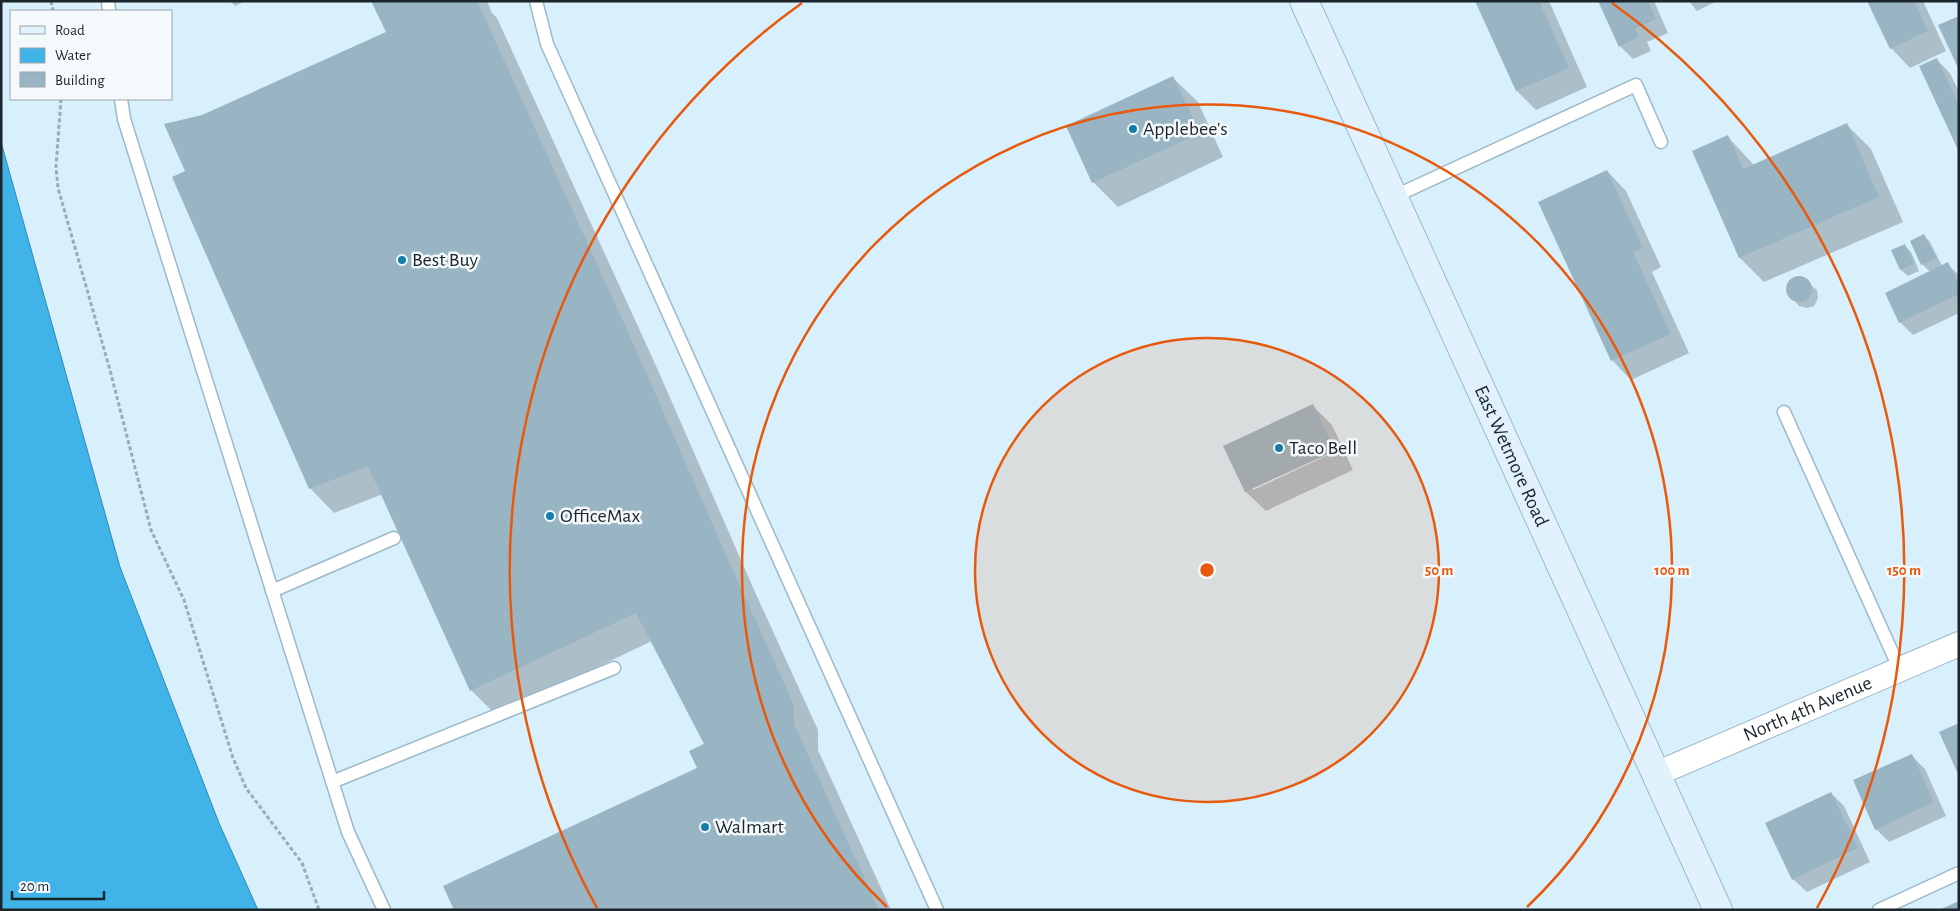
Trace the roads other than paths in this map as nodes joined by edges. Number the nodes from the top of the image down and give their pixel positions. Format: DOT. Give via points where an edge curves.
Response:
graph roads {
  1 [pos="536,1"];
  2 [pos="1304,1"];
  3 [pos="121,100"];
  4 [pos="1661,142"];
  5 [pos="1394,196"];
  6 [pos="1784,412"];
  7 [pos="394,538"];
  8 [pos="272,591"];
  9 [pos="1959,644"];
  10 [pos="614,668"];
  11 [pos="1900,670"];
  12 [pos="1656,774"];
  13 [pos="332,782"];
  14 [pos="1959,873"];
  15 [pos="384,910"];
  16 [pos="937,910"];
  17 [pos="1718,910"];
  18 [pos="1879,910"];
  1 -- 16 [label="lane" via="550,51"];
  2 -- 5 [label="main road, East Wetmore Road"];
  3 -- 8 [label="lane" via="124,119"];
  4 -- 5 [label="lane" via="1636,85"];
  5 -- 12 [label="main road, East Wetmore Road"];
  6 -- 11 [label="lane"];
  7 -- 8 [label="lane"];
  8 -- 13 [label="lane"];
  9 -- 11 [label="street, North 4th Avenue"];
  10 -- 13 [label="lane"];
  11 -- 12 [label="street, North 4th Avenue"];
  12 -- 17 [label="main road, East Wetmore Road"];
  13 -- 15 [label="lane" via="348,832"];
  14 -- 18 [label="lane"];
}
